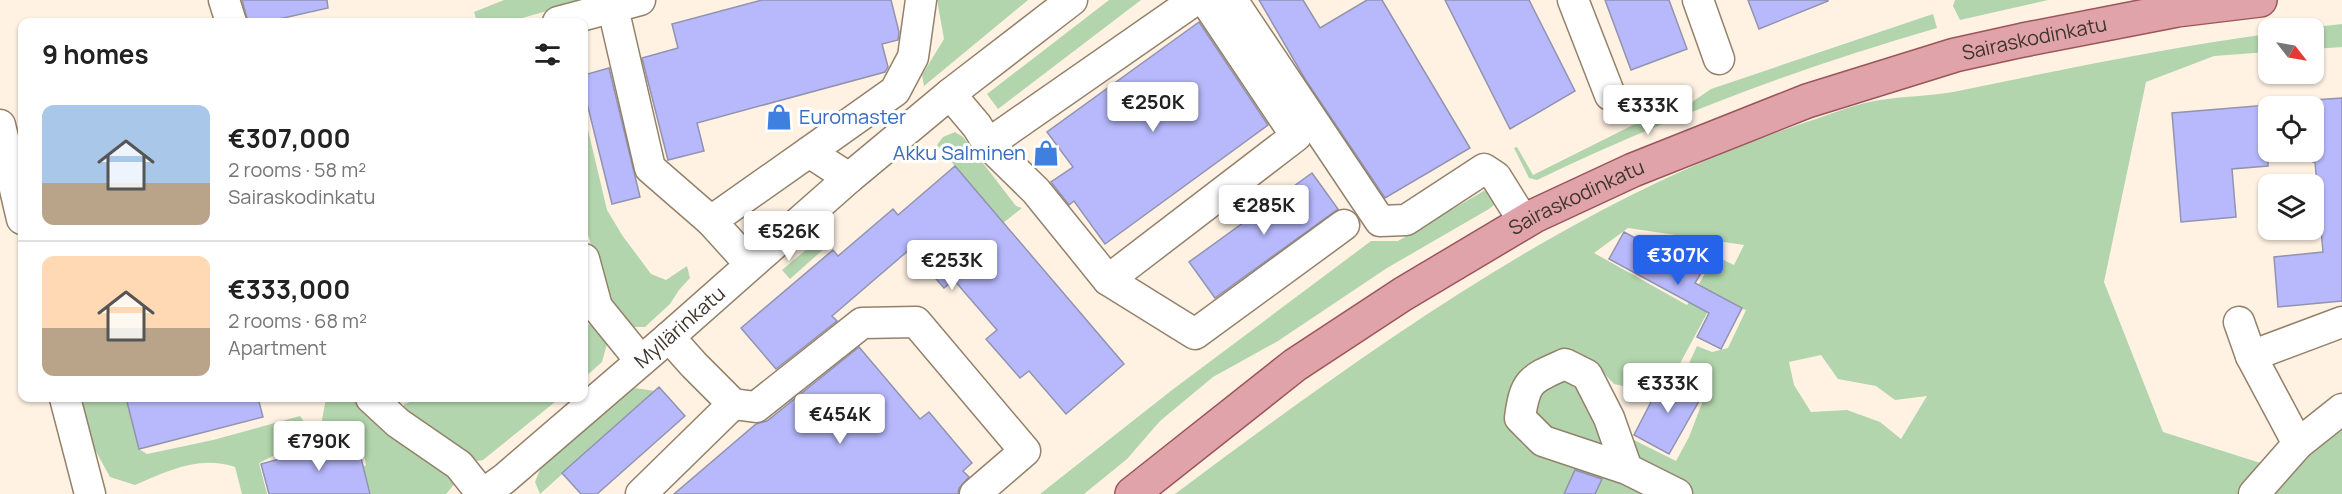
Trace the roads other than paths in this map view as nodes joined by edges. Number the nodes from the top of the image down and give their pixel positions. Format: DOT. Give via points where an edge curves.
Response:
graph roads {
  1 [pos="224,0"];
  2 [pos="921,0"];
  3 [pos="1072,0"];
  4 [pos="1195,0"];
  5 [pos="1205,0"];
  6 [pos="1232,0"];
  7 [pos="1573,0"];
  8 [pos="1698,0"];
  9 [pos="2260,0"];
  10 [pos="627,3"];
  11 [pos="230,18"];
  12 [pos="573,18"];
  13 [pos="1719,58"];
  14 [pos="950,94"];
  15 [pos="1610,95"];
  16 [pos="0,125"];
  17 [pos="988,144"];
  18 [pos="809,152"];
  19 [pos="15,155"];
  20 [pos="849,178"];
  21 [pos="18,182"];
  22 [pos="711,221"];
  23 [pos="1524,222"];
  24 [pos="1344,225"];
  25 [pos="750,264"];
  26 [pos="588,274"];
  27 [pos="1108,280"];
  28 [pos="2239,322"];
  29 [pos="2342,322"];
  30 [pos="669,337"];
  31 [pos="2251,356"];
  32 [pos="640,360"];
  33 [pos="66,402"];
  34 [pos="375,402"];
  35 [pos="733,404"];
  36 [pos="2342,409"];
  37 [pos="2298,444"];
  38 [pos="1627,469"];
  39 [pos="497,490"];
  40 [pos="90,494"];
  41 [pos="640,494"];
  42 [pos="975,494"];
  43 [pos="1132,494"];
  44 [pos="1677,494"];
  45 [pos="2254,494"];
  1 -- 11 [label="street"];
  2 -- 18 [label="street" via="913,57 895,91"];
  3 -- 14 [label="street, Myllärinkatu"];
  4 -- 17 [label="street"];
  5 -- 27 [label="street" via="1296,136"];
  6 -- 23 [label="street" via="1380,221 1406,220 1484,169 1496,177"];
  7 -- 15 [label="street"];
  8 -- 13 [label="street"];
  9 -- 23 [label="main road, Sairaskodinkatu" via="2177,10 1955,55 1807,101 1713,137"];
  10 -- 12 [label="street"];
  10 -- 22 [label="street" via="650,168"];
  14 -- 17 [label="street"];
  14 -- 20 [label="street, Myllärinkatu"];
  16 -- 19 [label="street"];
  17 -- 27 [label="street" via="1036,191"];
  18 -- 20 [label="street"];
  18 -- 22 [label="street"];
  19 -- 21 [label="street"];
  20 -- 25 [label="street, Myllärinkatu"];
  22 -- 25 [label="street"];
  23 -- 43 [label="main road, Sairaskodinkatu" via="1295,365"];
  24 -- 27 [label="street" via="1195,334"];
  25 -- 30 [label="street, Myllärinkatu"];
  26 -- 32 [label="street" via="597,307"];
  28 -- 31 [label="street"];
  29 -- 31 [label="street"];
  30 -- 32 [label="street, Myllärinkatu"];
  30 -- 35 [label="street"];
  31 -- 37 [label="street"];
  32 -- 39 [label="street, Myllärinkatu"];
  33 -- 40 [label="street"];
  34 -- 39 [label="street" via="398,423"];
  35 -- 41 [label="street"];
  35 -- 42 [label="street" via="756,407 862,323 916,322 1025,451"];
  36 -- 37 [label="street"];
  37 -- 45 [label="street"];
  38 -- 44 [label="street"];
}
